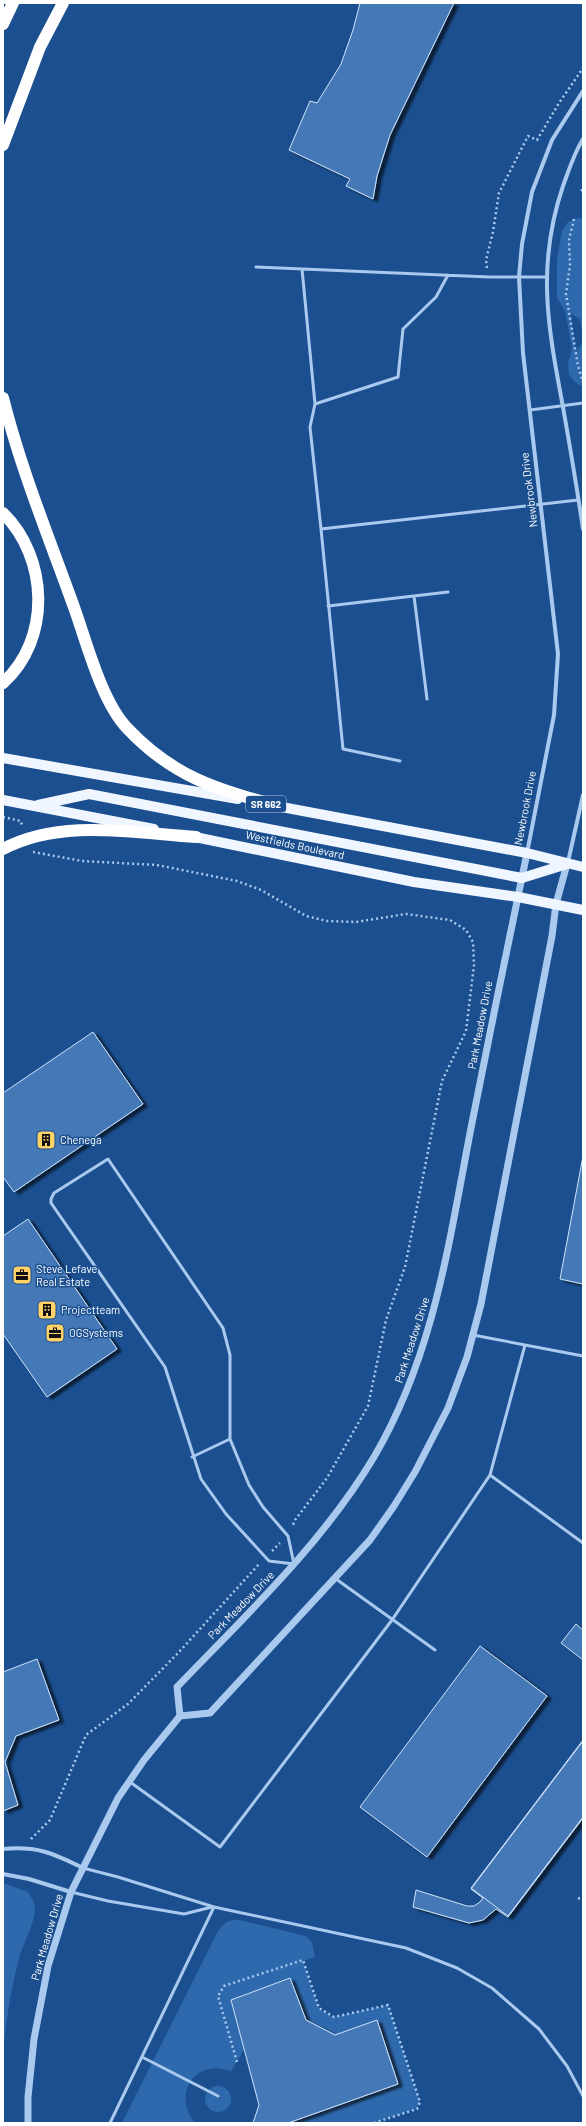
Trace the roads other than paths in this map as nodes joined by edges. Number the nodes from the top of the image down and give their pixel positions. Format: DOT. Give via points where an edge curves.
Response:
graph roads {
  1 [pos="13,3"];
  2 [pos="63,3"];
  3 [pos="3,24"];
  4 [pos="40,47"];
  5 [pos="583,91"];
  6 [pos="3,120"];
  7 [pos="583,139"];
  8 [pos="3,144"];
  9 [pos="256,267"];
  10 [pos="302,269"];
  11 [pos="448,275"];
  12 [pos="519,277"];
  13 [pos="546,277"];
  14 [pos="3,398"];
  15 [pos="314,404"];
  16 [pos="583,404"];
  17 [pos="562,406"];
  18 [pos="530,410"];
  19 [pos="578,500"];
  20 [pos="541,504"];
  21 [pos="3,513"];
  22 [pos="320,529"];
  23 [pos="583,529"];
  24 [pos="448,592"];
  25 [pos="414,596"];
  26 [pos="328,606"];
  27 [pos="3,683"];
  28 [pos="427,699"];
  29 [pos="3,758"];
  30 [pos="400,761"];
  31 [pos="583,795"];
  32 [pos="3,800"];
  33 [pos="34,806"];
  34 [pos="278,806"];
  35 [pos="196,837"];
  36 [pos="3,849"];
  37 [pos="527,853"];
  38 [pos="567,864"];
  39 [pos="583,868"];
  40 [pos="522,878"];
  41 [pos="518,897"];
  42 [pos="556,904"];
  43 [pos="583,910"];
  44 [pos="474,1335"];
  45 [pos="525,1345"];
  46 [pos="583,1356"];
  47 [pos="230,1439"];
  48 [pos="192,1457"];
  49 [pos="490,1475"];
  50 [pos="583,1543"];
  51 [pos="294,1564"];
  52 [pos="335,1578"];
  53 [pos="392,1620"];
  54 [pos="435,1650"];
  55 [pos="180,1716"];
  56 [pos="130,1781"];
  57 [pos="3,1850"];
  58 [pos="83,1868"];
  59 [pos="3,1874"];
  60 [pos="71,1892"];
  61 [pos="214,1906"];
  62 [pos="142,2057"];
  63 [pos="218,2096"];
  64 [pos="583,2096"];
  65 [pos="28,2123"];
  66 [pos="110,2123"];
  1 -- 3 [label="highway"];
  2 -- 4 [label="highway"];
  4 -- 6 [label="highway"];
  4 -- 8 [label="highway"];
  5 -- 12 [label="street, Newbrook Drive" via="552,140 532,192 522,244"];
  7 -- 13 [label="street" via="560,197 550,237"];
  9 -- 10 [label="lane"];
  10 -- 11 [label="lane"];
  10 -- 15 [label="lane"];
  11 -- 12 [label="lane"];
  11 -- 15 [label="lane" via="436,297 403,329 398,377"];
  12 -- 13 [label="lane"];
  12 -- 18 [label="street, Newbrook Drive" via="523,353"];
  13 -- 17 [label="street" via="550,328"];
  14 -- 34 [label="highway" via="35,498 102,686 126,727 140,742 178,771 224,792"];
  15 -- 22 [label="lane" via="310,427"];
  16 -- 17 [label="lane"];
  17 -- 18 [label="lane"];
  17 -- 19 [label="street"];
  18 -- 20 [label="street, Newbrook Drive"];
  19 -- 20 [label="lane"];
  19 -- 23 [label="street"];
  20 -- 22 [label="lane"];
  20 -- 37 [label="street, Newbrook Drive" via="558,654 557,681 550,741"];
  21 -- 27 [label="highway" via="18,531 25,545 37,576 39,591 36,625 29,646 19,665"];
  22 -- 26 [label="lane"];
  24 -- 25 [label="lane"];
  25 -- 26 [label="lane"];
  25 -- 28 [label="lane"];
  26 -- 30 [label="lane" via="343,749"];
  29 -- 34 [label="main road, SR 662"];
  31 -- 38 [label="street"];
  32 -- 33 [label="main road, Westfields Boulevard"];
  33 -- 35 [label="main road, Westfields Boulevard"];
  33 -- 40 [label="main road" via="89,794"];
  34 -- 37 [label="main road, SR 662"];
  35 -- 36 [label="highway" via="68,830 26,840"];
  35 -- 41 [label="main road, Westfields Boulevard" via="414,882"];
  37 -- 38 [label="main road, SR 662"];
  37 -- 40 [label="street, Newbrook Drive"];
  38 -- 39 [label="main road, SR 662"];
  38 -- 40 [label="main road"];
  38 -- 42 [label="street"];
  40 -- 41 [label="street, Newbrook Drive"];
  41 -- 42 [label="main road, Westfields Boulevard"];
  41 -- 51 [label="street, Park Meadow Drive" via="501,971 440,1289 426,1342 406,1393 374,1457 328,1524"];
  42 -- 43 [label="main road, Westfields Boulevard"];
  42 -- 44 [label="street" via="552,936"];
  44 -- 45 [label="lane"];
  44 -- 52 [label="street" via="448,1408 415,1472 370,1540"];
  45 -- 46 [label="lane"];
  45 -- 49 [label="lane"];
  47 -- 48 [label="lane"];
  47 -- 48 [label="lane" via="230,1355 223,1328 108,1159 54,1193 51,1203 165,1367"];
  47 -- 51 [label="lane" via="249,1485 262,1507 288,1536"];
  48 -- 51 [label="lane" via="210,1494 265,1558 269,1561"];
  49 -- 50 [label="lane"];
  49 -- 53 [label="lane"];
  51 -- 55 [label="street, Park Meadow Drive" via="178,1687"];
  52 -- 53 [label="lane"];
  52 -- 55 [label="street" via="210,1713"];
  53 -- 54 [label="lane"];
  53 -- 56 [label="lane" via="220,1847"];
  55 -- 56 [label="street, Park Meadow Drive"];
  56 -- 58 [label="street, Park Meadow Drive" via="118,1798"];
  57 -- 58 [label="street" via="24,1848 52,1853"];
  58 -- 60 [label="street, Park Meadow Drive"];
  58 -- 61 [label="lane"];
  59 -- 60 [label="street"];
  60 -- 61 [label="lane" via="184,1914"];
  60 -- 65 [label="street, Park Meadow Drive" via="48,1966 34,2039"];
  61 -- 62 [label="lane"];
  61 -- 64 [label="lane" via="406,1948 457,1968 492,1988 539,2029 567,2066"];
  62 -- 63 [label="lane"];
  62 -- 66 [label="lane"];
}
